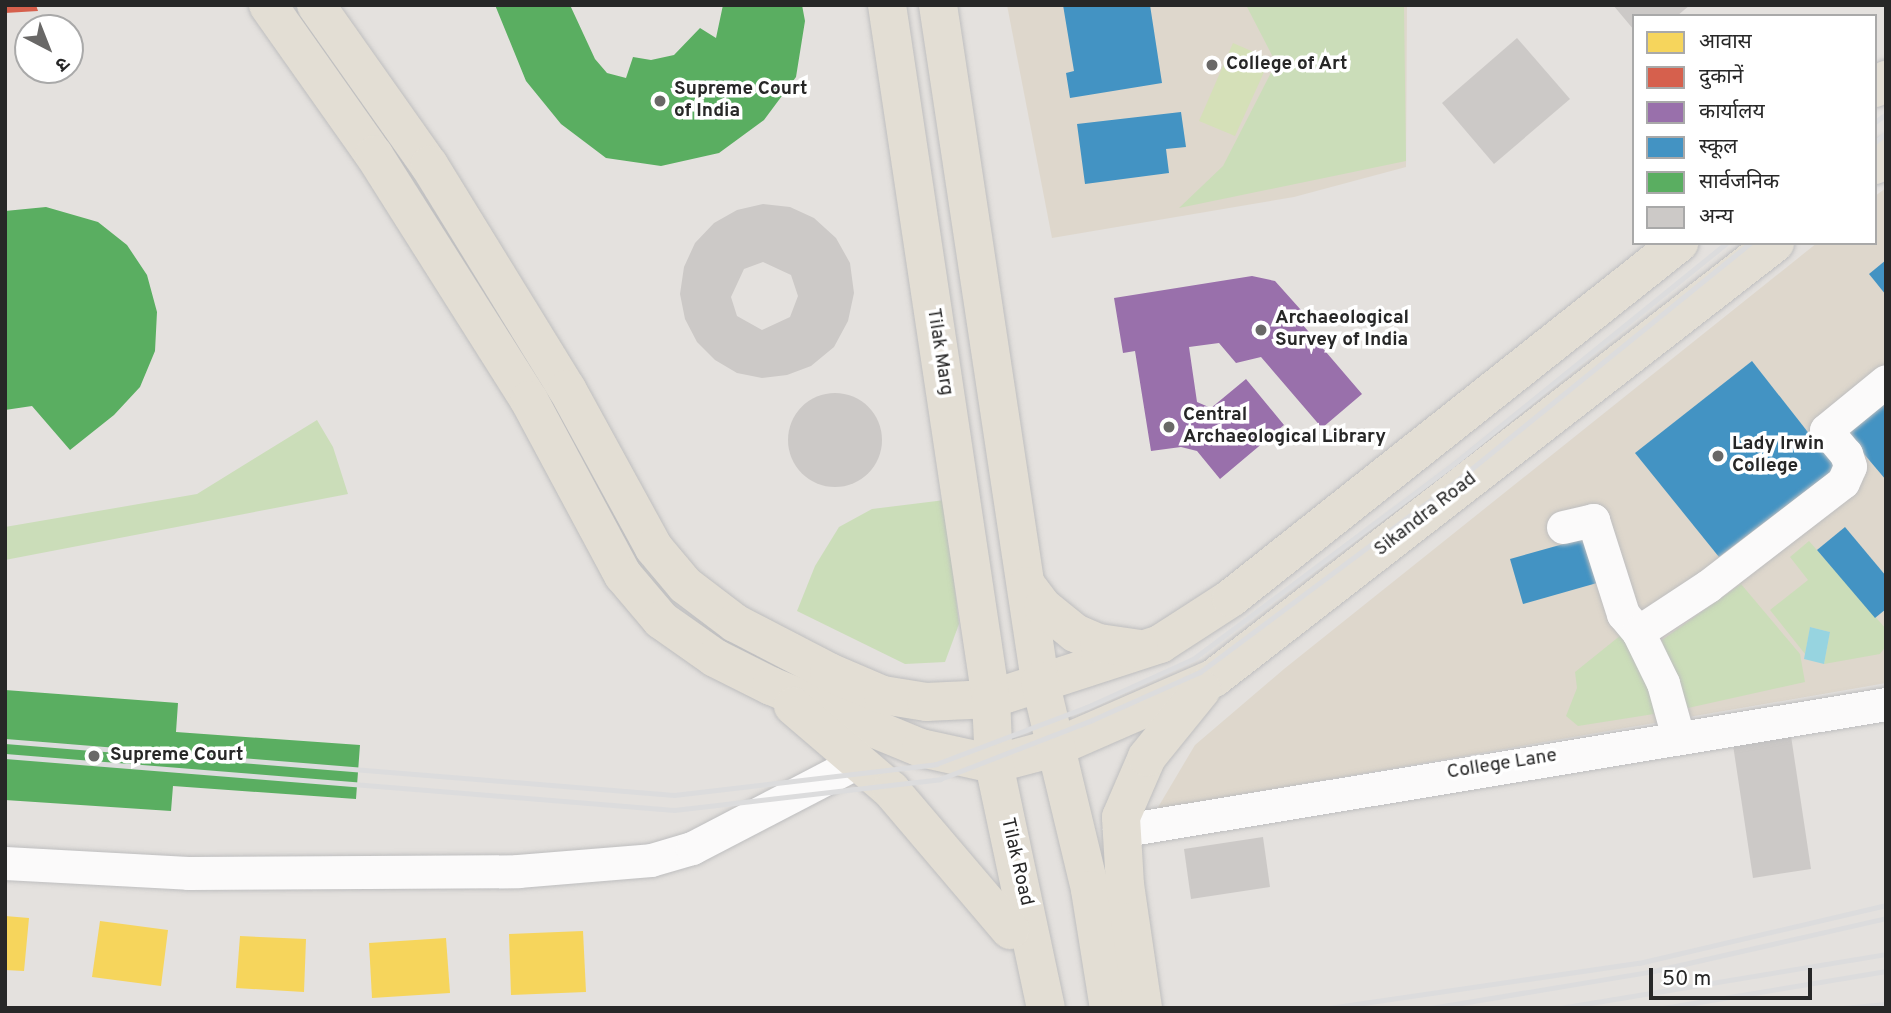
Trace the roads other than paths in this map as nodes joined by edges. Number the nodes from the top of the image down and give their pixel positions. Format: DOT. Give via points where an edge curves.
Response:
graph roads {
  1 [pos="268,5"];
  2 [pos="316,5"];
  3 [pos="887,5"];
  4 [pos="938,5"];
  5 [pos="1676,245"];
  6 [pos="1772,245"];
  7 [pos="1886,382"];
  8 [pos="1563,527"];
  9 [pos="1027,586"];
  10 [pos="1231,598"];
  11 [pos="739,625"];
  12 [pos="1639,632"];
  13 [pos="1262,642"];
  14 [pos="1146,649"];
  15 [pos="715,658"];
  16 [pos="1214,678"];
  17 [pos="1040,681"];
  18 [pos="771,685"];
  19 [pos="991,699"];
  20 [pos="1886,704"];
  21 [pos="1678,737"];
  22 [pos="1055,748"];
  23 [pos="858,762"];
  24 [pos="983,762"];
  25 [pos="1119,831"];
  26 [pos="5,863"];
  27 [pos="1107,887"];
  28 [pos="1010,930"];
  29 [pos="1019,1008"];
  30 [pos="1045,1008"];
  31 [pos="1109,1008"];
  32 [pos="1143,1008"];
  1 -- 15 [label="main road" via="374,155 516,379 623,575 661,620"];
  2 -- 11 [label="main road" via="429,165 567,389 654,548 685,585"];
  3 -- 19 [label="main road, Tilak Marg"];
  4 -- 9 [label="main road"];
  5 -- 10 [label="main road"];
  6 -- 13 [label="main road, Sikandra Road"];
  7 -- 12 [label="street" via="1826,430 1850,466 1843,482 1708,586"];
  8 -- 12 [label="street" via="1593,520 1623,614"];
  9 -- 14 [label="main road" via="1043,607 1074,632 1112,646"];
  9 -- 17 [label="main road"];
  10 -- 13 [label="main road" via="1222,610 1222,634 1238,646 1249,648"];
  10 -- 14 [label="main road"];
  11 -- 15 [label="main road"];
  11 -- 19 [label="main road" via="883,695 926,702"];
  12 -- 21 [label="street" via="1663,683"];
  13 -- 16 [label="main road, Sikandra Road"];
  14 -- 17 [label="main road"];
  15 -- 18 [label="main road"];
  16 -- 22 [label="main road, Sikandra Road"];
  16 -- 25 [label="main road" via="1186,705 1147,757 1131,786"];
  17 -- 19 [label="main road"];
  17 -- 22 [label="main road"];
  18 -- 23 [label="main road"];
  18 -- 24 [label="main road" via="921,748"];
  19 -- 24 [label="main road, Tilak Marg"];
  20 -- 21 [label="street, College Lane"];
  21 -- 25 [label="street, College Lane"];
  22 -- 24 [label="main road, Sikandra Road"];
  22 -- 27 [label="main road"];
  23 -- 26 [label="street" via="712,839 651,860 518,871 216,873"];
  23 -- 28 [label="main road" via="908,809"];
  24 -- 28 [label="main road"];
  24 -- 30 [label="main road, Tilak Road"];
  25 -- 27 [label="main road"];
  27 -- 31 [label="main road"];
  27 -- 32 [label="main road"];
  28 -- 29 [label="main road"];
}
